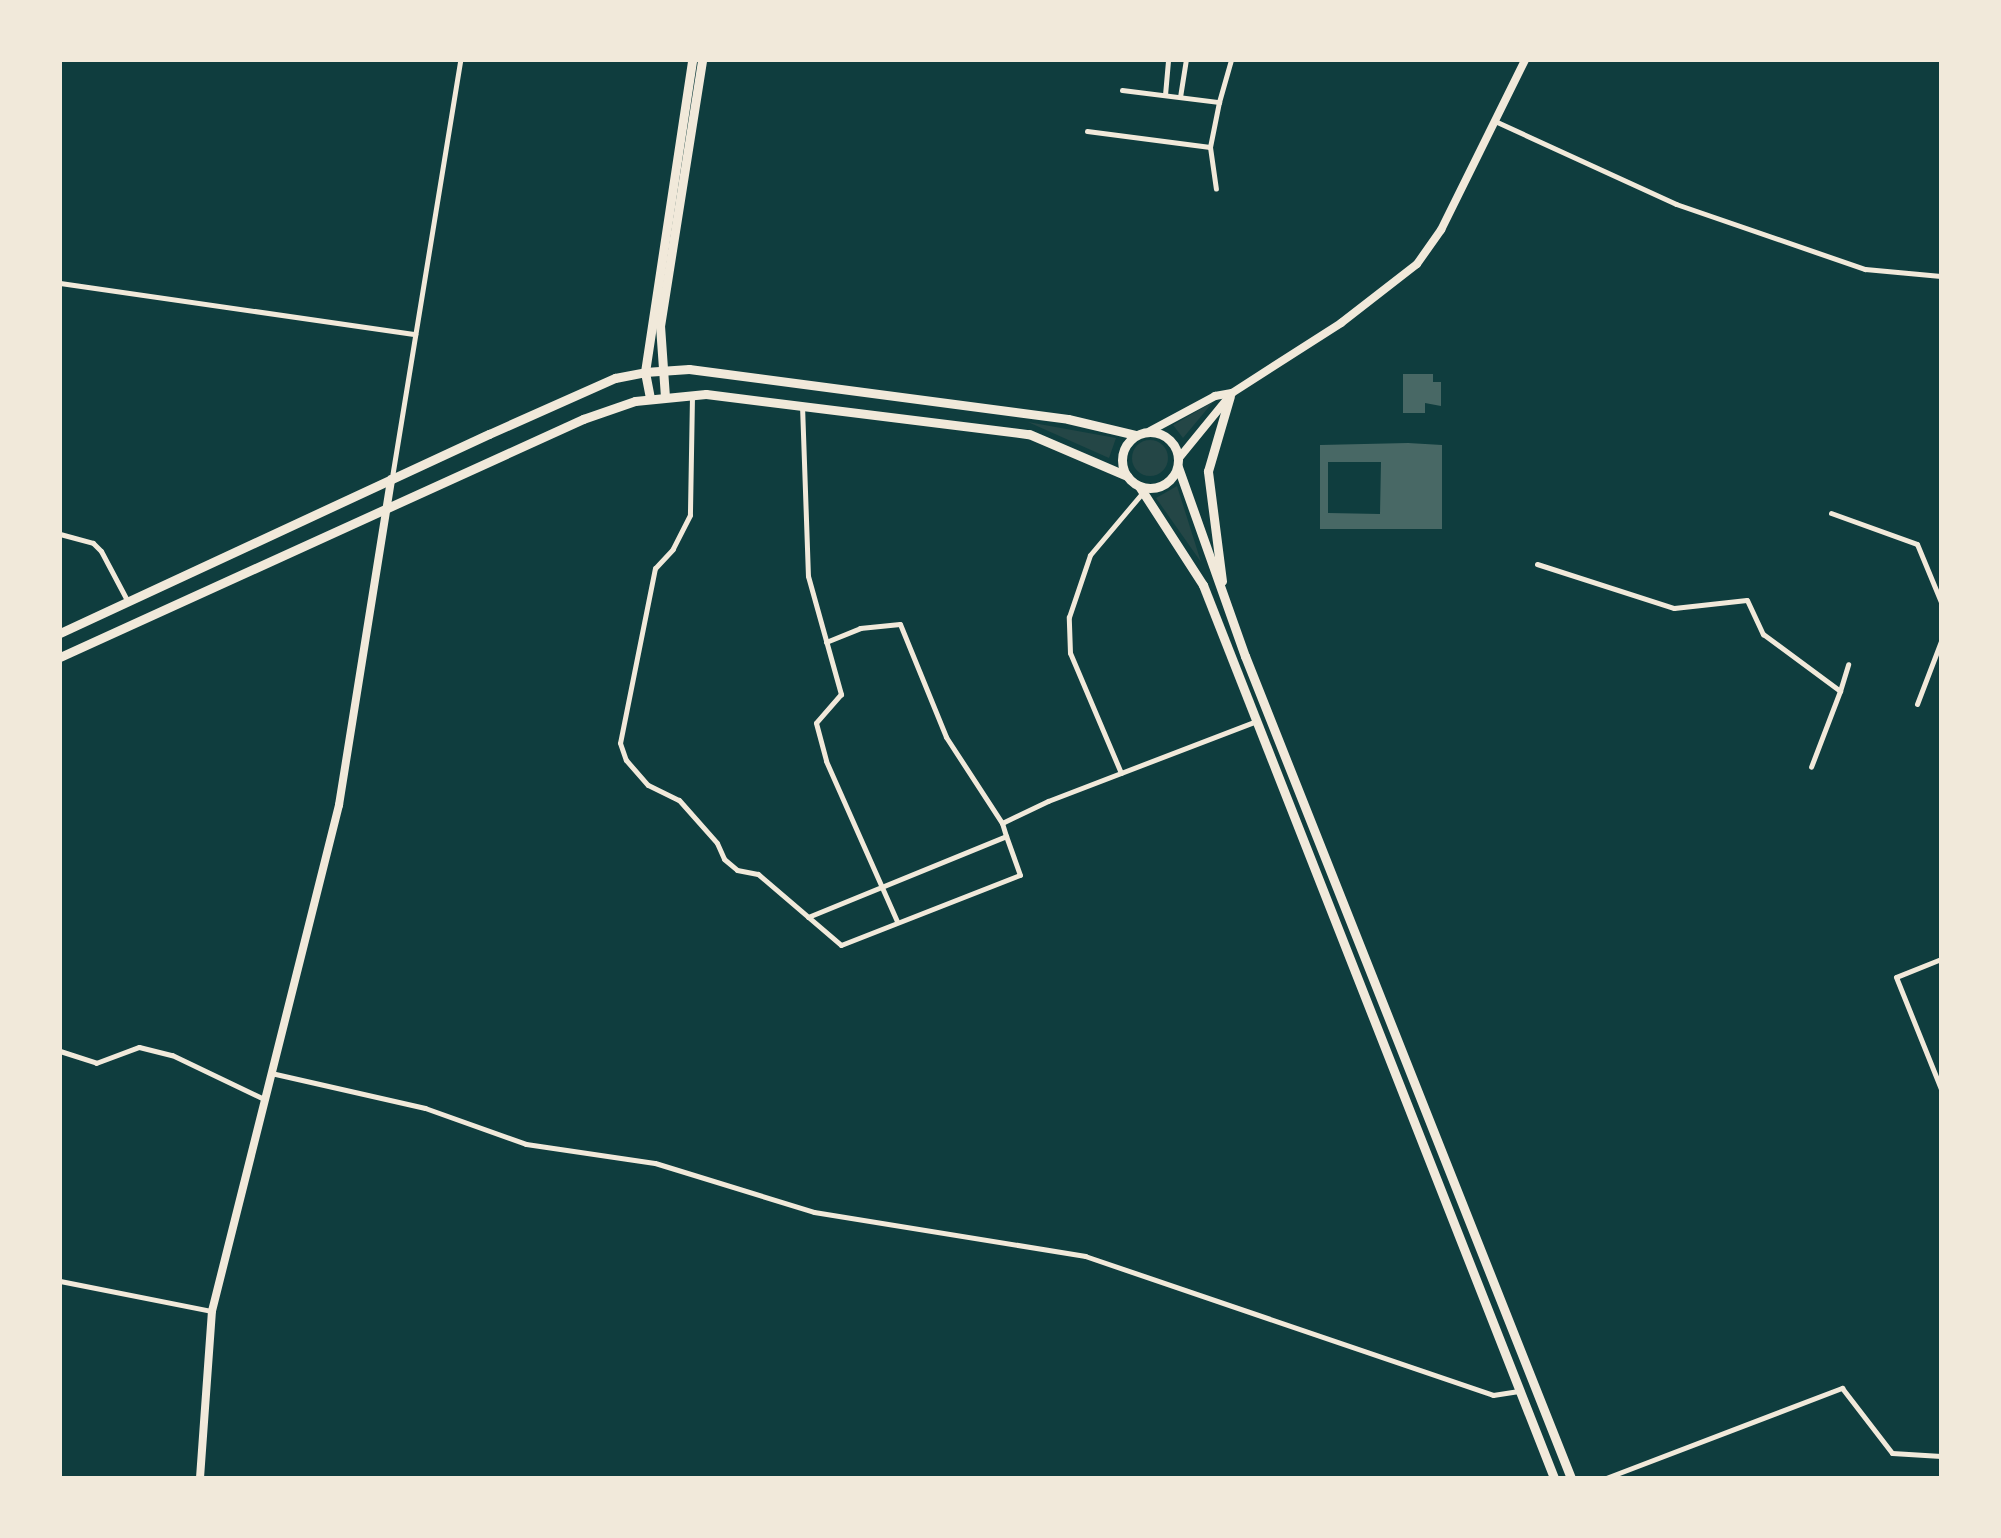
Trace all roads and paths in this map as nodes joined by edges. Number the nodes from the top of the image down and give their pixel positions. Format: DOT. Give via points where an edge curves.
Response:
graph roads {
  1 [pos="460,60"];
  2 [pos="692,60"];
  3 [pos="702,60"];
  4 [pos="1168,60"];
  5 [pos="1186,60"];
  6 [pos="1231,60"];
  7 [pos="1525,60"];
  8 [pos="1122,90"];
  9 [pos="1165,95"];
  10 [pos="1180,97"];
  11 [pos="1219,102"];
  12 [pos="1497,122"];
  13 [pos="1087,131"];
  14 [pos="1210,147"];
  15 [pos="1216,189"];
  16 [pos="1941,276"];
  17 [pos="60,283"];
  18 [pos="415,334"];
  19 [pos="661,370"];
  20 [pos="645,372"];
  21 [pos="1231,394"];
  22 [pos="692,395"];
  23 [pos="665,397"];
  24 [pos="650,398"];
  25 [pos="802,404"];
  26 [pos="1150,431"];
  27 [pos="1135,435"];
  28 [pos="1178,462"];
  29 [pos="1127,476"];
  30 [pos="391,479"];
  31 [pos="1141,489"];
  32 [pos="387,510"];
  33 [pos="1831,513"];
  34 [pos="60,534"];
  35 [pos="1537,564"];
  36 [pos="1222,585"];
  37 [pos="1941,602"];
  38 [pos="129,603"];
  39 [pos="60,633"];
  40 [pos="1941,641"];
  41 [pos="826,642"];
  42 [pos="60,657"];
  43 [pos="1848,664"];
  44 [pos="1840,691"];
  45 [pos="1917,704"];
  46 [pos="1254,722"];
  47 [pos="1811,767"];
  48 [pos="1121,773"];
  49 [pos="1002,823"];
  50 [pos="1006,836"];
  51 [pos="881,886"];
  52 [pos="808,917"];
  53 [pos="897,921"];
  54 [pos="1941,959"];
  55 [pos="60,1051"];
  56 [pos="271,1073"];
  57 [pos="1941,1089"];
  58 [pos="264,1099"];
  59 [pos="60,1281"];
  60 [pos="212,1311"];
  61 [pos="1520,1390"];
  62 [pos="1941,1456"];
  63 [pos="200,1478"];
  64 [pos="1554,1478"];
  65 [pos="1571,1478"];
  66 [pos="1606,1478"];
  1 -- 18 [label="street"];
  2 -- 20 [label="main road"];
  3 -- 19 [label="main road" via="660,326"];
  4 -- 9 [label="street"];
  5 -- 10 [label="street"];
  6 -- 11 [label="street"];
  7 -- 12 [label="main road"];
  8 -- 9 [label="street"];
  9 -- 10 [label="street"];
  10 -- 11 [label="street"];
  11 -- 14 [label="street"];
  12 -- 16 [label="street" via="1676,204 1865,269"];
  12 -- 21 [label="main road" via="1441,230 1417,264 1341,323"];
  13 -- 14 [label="street"];
  14 -- 15 [label="street"];
  17 -- 18 [label="street"];
  18 -- 30 [label="street"];
  19 -- 20 [label="main road"];
  19 -- 23 [label="main road"];
  19 -- 27 [label="main road" via="689,369 1068,419"];
  20 -- 24 [label="main road"];
  20 -- 30 [label="main road" via="615,378"];
  21 -- 26 [label="main road" via="1215,396"];
  21 -- 28 [label="main road"];
  21 -- 36 [label="main road" via="1208,471"];
  22 -- 23 [label="main road"];
  22 -- 25 [label="main road"];
  22 -- 52 [label="street" via="690,515 673,549 655,568 620,743 626,760 648,785 679,800 717,843 724,859 737,870 758,874"];
  23 -- 24 [label="main road"];
  24 -- 32 [label="main road" via="583,419"];
  25 -- 29 [label="main road" via="1029,434"];
  25 -- 41 [label="street" via="808,576"];
  26 -- 27 [label="main road"];
  26 -- 28 [label="main road" via="1169,439"];
  27 -- 29 [label="main road" via="1122,454"];
  28 -- 31 [label="main road" via="1162,485"];
  28 -- 36 [label="main road"];
  29 -- 31 [label="main road"];
  30 -- 32 [label="main road"];
  30 -- 38 [label="main road"];
  31 -- 46 [label="main road" via="1203,585"];
  31 -- 48 [label="street" via="1095,547 1069,617 1070,653"];
  32 -- 42 [label="main road"];
  32 -- 56 [label="main road" via="339,805"];
  33 -- 37 [label="street" via="1917,544"];
  34 -- 38 [label="street" via="93,543 101,551"];
  35 -- 44 [label="street" via="1674,608 1747,600 1763,634"];
  36 -- 65 [label="main road" via="1254,680"];
  38 -- 39 [label="main road"];
  40 -- 45 [label="street"];
  41 -- 49 [label="street" via="860,628 900,624 946,737"];
  41 -- 51 [label="street" via="841,694 816,723 826,761"];
  43 -- 44 [label="street"];
  44 -- 47 [label="street"];
  46 -- 48 [label="street"];
  46 -- 61 [label="main road"];
  48 -- 49 [label="street"];
  49 -- 50 [label="street"];
  50 -- 51 [label="street"];
  50 -- 53 [label="street" via="1020,875"];
  51 -- 52 [label="street"];
  51 -- 53 [label="street"];
  52 -- 53 [label="street" via="841,945"];
  54 -- 57 [label="street" via="1896,977"];
  55 -- 58 [label="street" via="96,1063 139,1047 161,1052"];
  56 -- 58 [label="main road"];
  56 -- 61 [label="street" via="425,1108 526,1144 655,1163 814,1212 1085,1256 1493,1395"];
  58 -- 60 [label="main road"];
  59 -- 60 [label="street"];
  60 -- 63 [label="main road"];
  61 -- 64 [label="main road"];
  62 -- 66 [label="street" via="1892,1453 1842,1388"];
}
